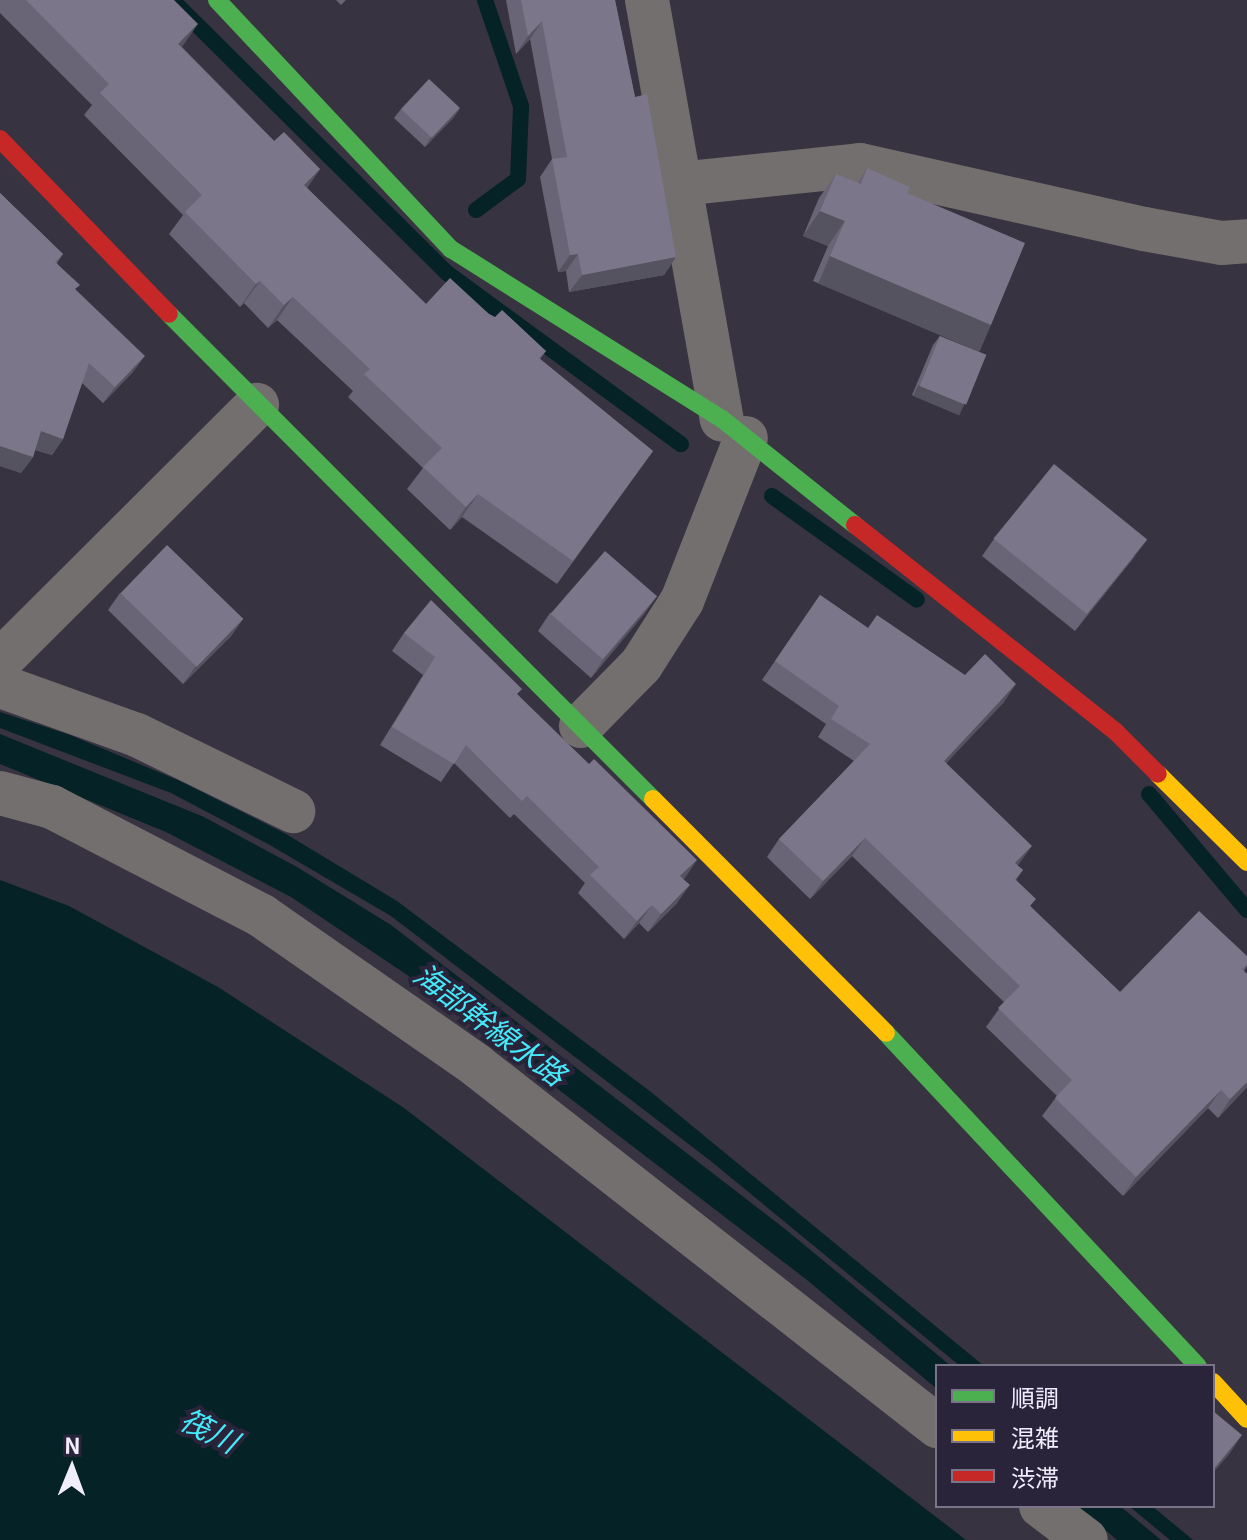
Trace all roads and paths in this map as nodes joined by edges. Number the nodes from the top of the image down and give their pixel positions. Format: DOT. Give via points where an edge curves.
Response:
graph roads {
  1 [pos="217,0"];
  2 [pos="647,0"];
  3 [pos="0,139"];
  4 [pos="680,184"];
  5 [pos="1247,241"];
  6 [pos="257,405"];
  7 [pos="734,428"];
  8 [pos="0,661"];
  9 [pos="0,686"];
  10 [pos="581,726"];
  11 [pos="0,793"];
  12 [pos="293,811"];
  13 [pos="1247,862"];
  14 [pos="1196,1364"];
  15 [pos="1215,1384"];
  16 [pos="1247,1419"];
  17 [pos="935,1424"];
  18 [pos="1044,1508"];
  19 [pos="1086,1540"];
  1 -- 7 [label="street" via="451,249"];
  2 -- 4 [label="street"];
  3 -- 6 [label="street"];
  4 -- 5 [label="street" via="860,165 1144,229 1221,243"];
  4 -- 7 [label="street"];
  6 -- 8 [label="street"];
  6 -- 10 [label="street"];
  7 -- 10 [label="street" via="682,601 641,665"];
  7 -- 13 [label="street" via="1116,732"];
  9 -- 12 [label="street" via="137,735"];
  10 -- 14 [label="street" via="842,986"];
  11 -- 17 [label="street" via="52,807 262,916 476,1065"];
  15 -- 16 [label="street"];
  18 -- 19 [label="street"];
}
